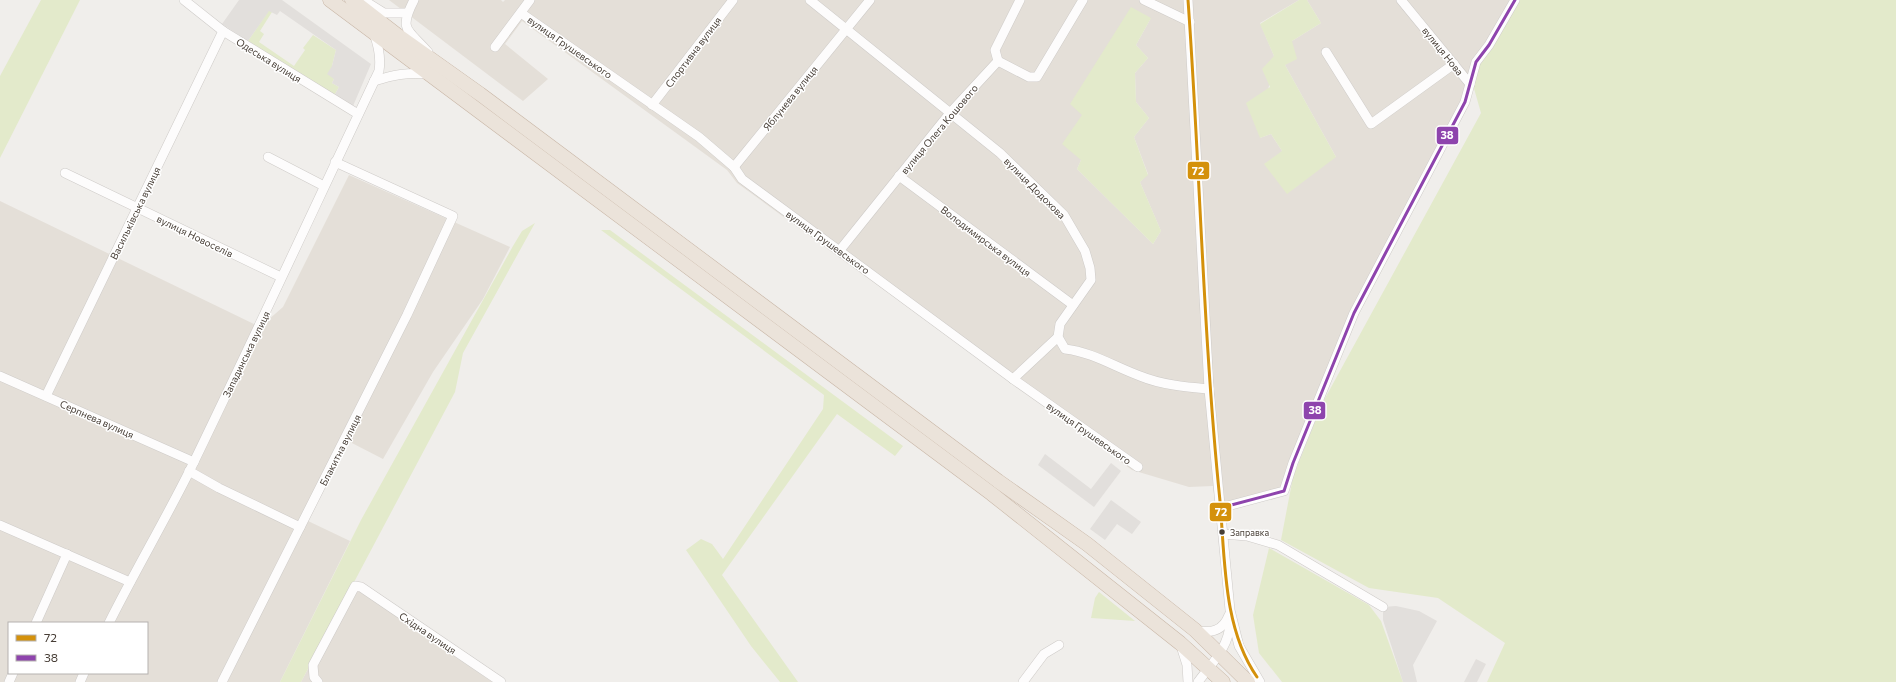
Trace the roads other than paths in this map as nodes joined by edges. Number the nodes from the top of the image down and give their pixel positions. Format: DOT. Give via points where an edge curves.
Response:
graph roads {
  1 [pos="184,0"];
  2 [pos="330,0"];
  3 [pos="352,0"];
  4 [pos="363,0"];
  5 [pos="414,0"];
  6 [pos="530,0"];
  7 [pos="733,0"];
  8 [pos="810,0"];
  9 [pos="870,0"];
  10 [pos="1020,0"];
  11 [pos="1083,0"];
  12 [pos="1144,0"];
  13 [pos="1188,0"];
  14 [pos="1401,0"];
  15 [pos="1515,0"];
  16 [pos="407,13"];
  17 [pos="521,13"];
  18 [pos="1190,22"];
  19 [pos="846,29"];
  20 [pos="223,31"];
  21 [pos="374,33"];
  22 [pos="495,47"];
  23 [pos="1326,52"];
  24 [pos="998,60"];
  25 [pos="1454,64"];
  26 [pos="436,71"];
  27 [pos="374,81"];
  28 [pos="1470,84"];
  29 [pos="652,105"];
  30 [pos="950,113"];
  31 [pos="358,114"];
  32 [pos="268,157"];
  33 [pos="335,162"];
  34 [pos="734,167"];
  35 [pos="65,173"];
  36 [pos="899,176"];
  37 [pos="324,186"];
  38 [pos="137,208"];
  39 [pos="840,250"];
  40 [pos="281,277"];
  41 [pos="1073,305"];
  42 [pos="1058,337"];
  43 [pos="0,376"];
  44 [pos="1013,379"];
  45 [pos="1209,389"];
  46 [pos="46,396"];
  47 [pos="194,462"];
  48 [pos="1138,467"];
  49 [pos="189,471"];
  50 [pos="1220,508"];
  51 [pos="0,525"];
  52 [pos="300,527"];
  53 [pos="1223,534"];
  54 [pos="67,554"];
  55 [pos="130,582"];
  56 [pos="1383,607"];
  57 [pos="1230,610"];
  58 [pos="36,622"];
  59 [pos="110,622"];
  60 [pos="1195,630"];
  61 [pos="1180,643"];
  62 [pos="1059,645"];
  63 [pos="1220,654"];
  64 [pos="1209,668"];
  65 [pos="222,682"];
  66 [pos="318,682"];
  67 [pos="501,682"];
  68 [pos="1023,682"];
  69 [pos="1188,682"];
  70 [pos="1198,682"];
  71 [pos="1223,682"];
  72 [pos="1248,682"];
  73 [pos="1260,682"];
  1 -- 20 [label="street, Одеська вулиця"];
  2 -- 21 [label="highway"];
  3 -- 26 [label="highway"];
  4 -- 16 [label="street" via="384,12"];
  5 -- 16 [label="street"];
  6 -- 17 [label="street"];
  7 -- 29 [label="street, Спортивна вулиця"];
  8 -- 19 [label="street, вулиця Додохова"];
  9 -- 19 [label="street"];
  10 -- 24 [label="street" via="995,50"];
  11 -- 24 [label="street" via="1037,76 1030,77"];
  12 -- 18 [label="street"];
  13 -- 18 [label="street"];
  14 -- 25 [label="street, вулиця Нова"];
  15 -- 28 [label="street, вулиця Нова" via="1476,62"];
  16 -- 26 [label="street" via="406,29"];
  17 -- 22 [label="street"];
  17 -- 29 [label="street, вулиця Грушевського"];
  18 -- 45 [label="street"];
  19 -- 30 [label="street, вулиця Додохова"];
  19 -- 34 [label="street, Яблунева вулиця"];
  20 -- 31 [label="street, Одеська вулиця"];
  20 -- 38 [label="street, Васильківська вулиця"];
  21 -- 26 [label="highway"];
  21 -- 27 [label="street, Западинська вулиця" via="380,62"];
  23 -- 25 [label="street" via="1371,124"];
  24 -- 30 [label="street, вулиця Олега Кошового"];
  25 -- 28 [label="street, вулиця Нова"];
  26 -- 27 [label="street" via="403,73"];
  26 -- 60 [label="highway" via="845,365 1086,544"];
  26 -- 61 [label="highway" via="992,494"];
  27 -- 31 [label="street, Западинська вулиця"];
  28 -- 50 [label="street" via="1465,102 1354,313 1295,457 1284,491"];
  29 -- 34 [label="street, вулиця Грушевського" via="700,137"];
  30 -- 36 [label="street, вулиця Олега Кошового"];
  30 -- 41 [label="street, вулиця Додохова" via="1000,153 1064,215 1085,251 1090,268 1091,280"];
  31 -- 33 [label="street, Западинська вулиця"];
  32 -- 37 [label="street"];
  33 -- 37 [label="street, Западинська вулиця"];
  33 -- 52 [label="street, Блакитна вулиця" via="453,216 407,315"];
  34 -- 39 [label="street, вулиця Грушевського" via="742,179"];
  35 -- 38 [label="street, вулиця Новоселів"];
  36 -- 39 [label="street, вулиця Олега Кошового"];
  36 -- 41 [label="street, Володимирська вулиця"];
  37 -- 40 [label="street, Западинська вулиця"];
  38 -- 40 [label="street, вулиця Новоселів"];
  38 -- 46 [label="street, Васильківська вулиця"];
  39 -- 44 [label="street, вулиця Грушевського"];
  40 -- 47 [label="street, Западинська вулиця" via="260,327"];
  41 -- 42 [label="street, вулиця Додохова" via="1060,324"];
  42 -- 44 [label="street"];
  42 -- 45 [label="street" via="1065,349 1080,351 1142,377 1181,387"];
  43 -- 46 [label="street, Серпнева вулиця"];
  44 -- 48 [label="street, вулиця Грушевського"];
  45 -- 50 [label="street"];
  46 -- 47 [label="street, Серпнева вулиця"];
  47 -- 49 [label="street, Западинська вулиця"];
  49 -- 52 [label="street"];
  49 -- 55 [label="street, Западинська вулиця"];
  50 -- 53 [label="street"];
  51 -- 54 [label="street"];
  52 -- 65 [label="street, Блакитна вулиця"];
  53 -- 56 [label="street" via="1247,536 1278,545"];
  53 -- 57 [label="street"];
  54 -- 55 [label="street"];
  54 -- 58 [label="street"];
  55 -- 59 [label="street, Западинська вулиця"];
  57 -- 60 [label="street" via="1221,629 1214,632"];
  57 -- 63 [label="street" via="1230,634"];
  57 -- 73 [label="street" via="1239,646"];
  60 -- 63 [label="highway"];
  61 -- 64 [label="highway"];
  61 -- 69 [label="street" via="1187,665"];
  62 -- 68 [label="street" via="1044,654"];
  63 -- 64 [label="street"];
  63 -- 72 [label="highway"];
  64 -- 70 [label="street"];
  64 -- 71 [label="highway"];
  66 -- 67 [label="street, Східна вулиця" via="314,677 313,665 354,586 361,587"];
}
